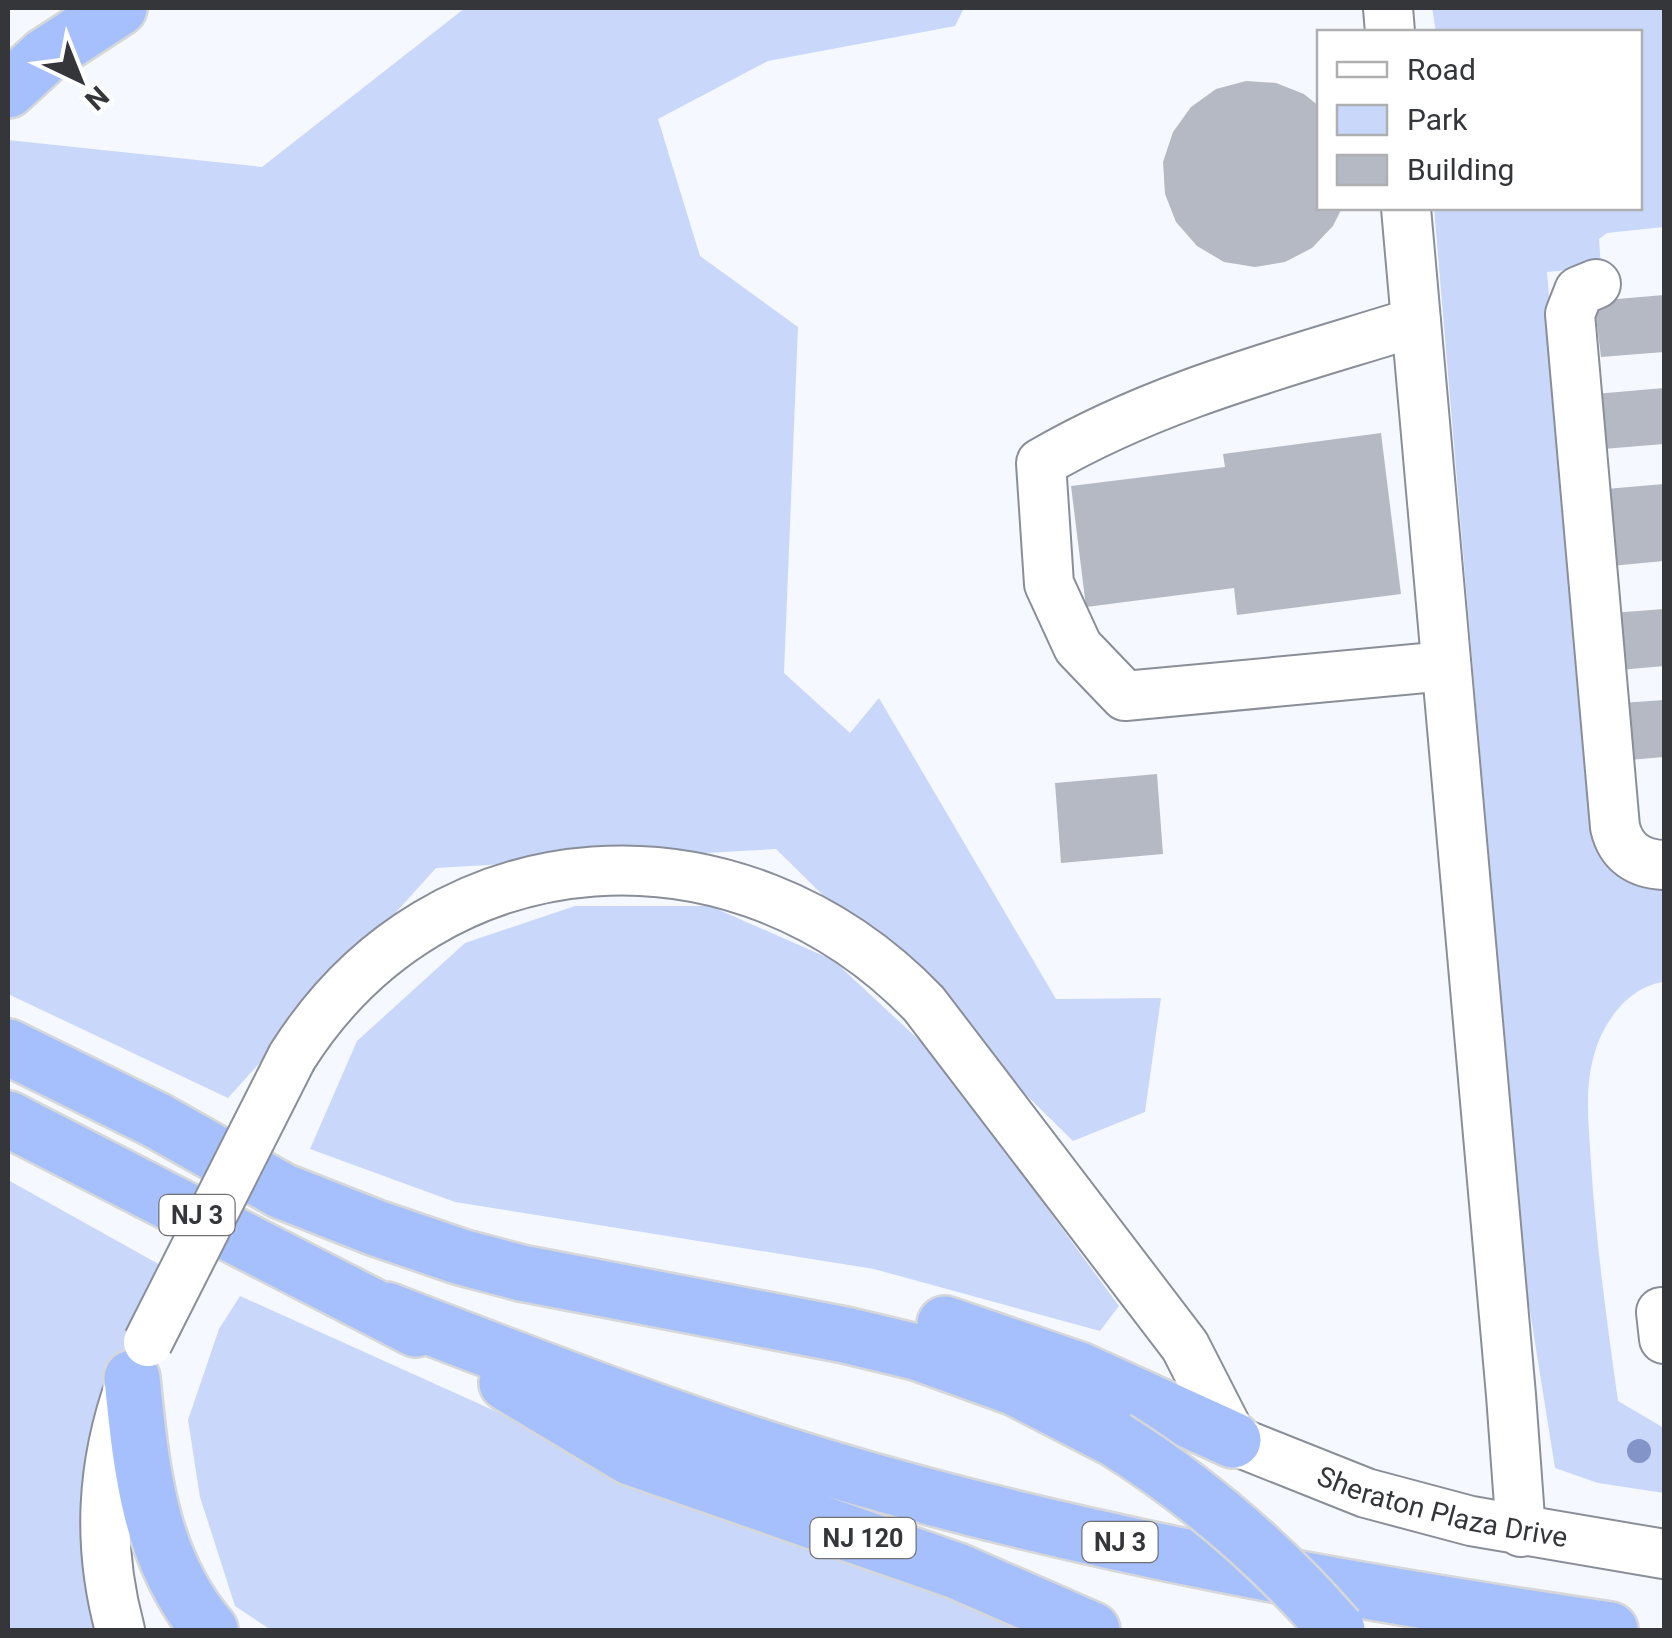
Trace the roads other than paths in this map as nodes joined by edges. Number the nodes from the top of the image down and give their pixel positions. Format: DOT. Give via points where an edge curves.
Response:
graph roads {
  1 [pos="119,8"];
  2 [pos="8,90"];
  3 [pos="1406,210"];
  4 [pos="1596,284"];
  5 [pos="1416,322"];
  6 [pos="1446,666"];
  7 [pos="1664,864"];
  8 [pos="8,1047"];
  9 [pos="8,1119"];
  10 [pos="156,1120"];
  11 [pos="386,1310"];
  12 [pos="140,1360"];
  13 [pos="1233,1440"];
  14 [pos="1521,1532"];
  15 [pos="1664,1554"];
  16 [pos="120,1630"];
  17 [pos="210,1630"];
  18 [pos="1092,1630"];
  19 [pos="1336,1630"];
  20 [pos="1610,1630"];
  1 -- 2 [label="highway" via="45,56"];
  3 -- 5 [label="street"];
  4 -- 7 [label="street" via="1579,292 1570,314 1616,827 1634,858"];
  5 -- 6 [label="street"];
  5 -- 6 [label="street" via="1180,396 1041,463 1050,584 1078,648 1125,696"];
  6 -- 14 [label="street"];
  8 -- 10 [label="highway"];
  9 -- 11 [label="highway, NJ 3"];
  10 -- 13 [label="highway" via="428,1219 946,1324 1079,1370"];
  10 -- 19 [label="highway, bridge" via="282,1191 461,1257 882,1343 984,1375 1115,1439 1178,1481 1237,1528"];
  11 -- 18 [label="highway, NJ 120" via="630,1457 957,1571"];
  11 -- 20 [label="highway, NJ 3" via="711,1431 947,1501 1291,1577"];
  12 -- 13 [label="street, bridge" via="292,1057 324,1011 371,963 432,920 504,890 573,873 640,869 708,878 778,901 843,934 900,979 1184,1346"];
  12 -- 16 [label="street" via="110,1447 104,1506 106,1572"];
  12 -- 17 [label="highway" via="141,1473 156,1534"];
  13 -- 14 [label="street, Sheraton Plaza Drive" via="1366,1493"];
  14 -- 15 [label="street, Sheraton Plaza Drive"];
}
